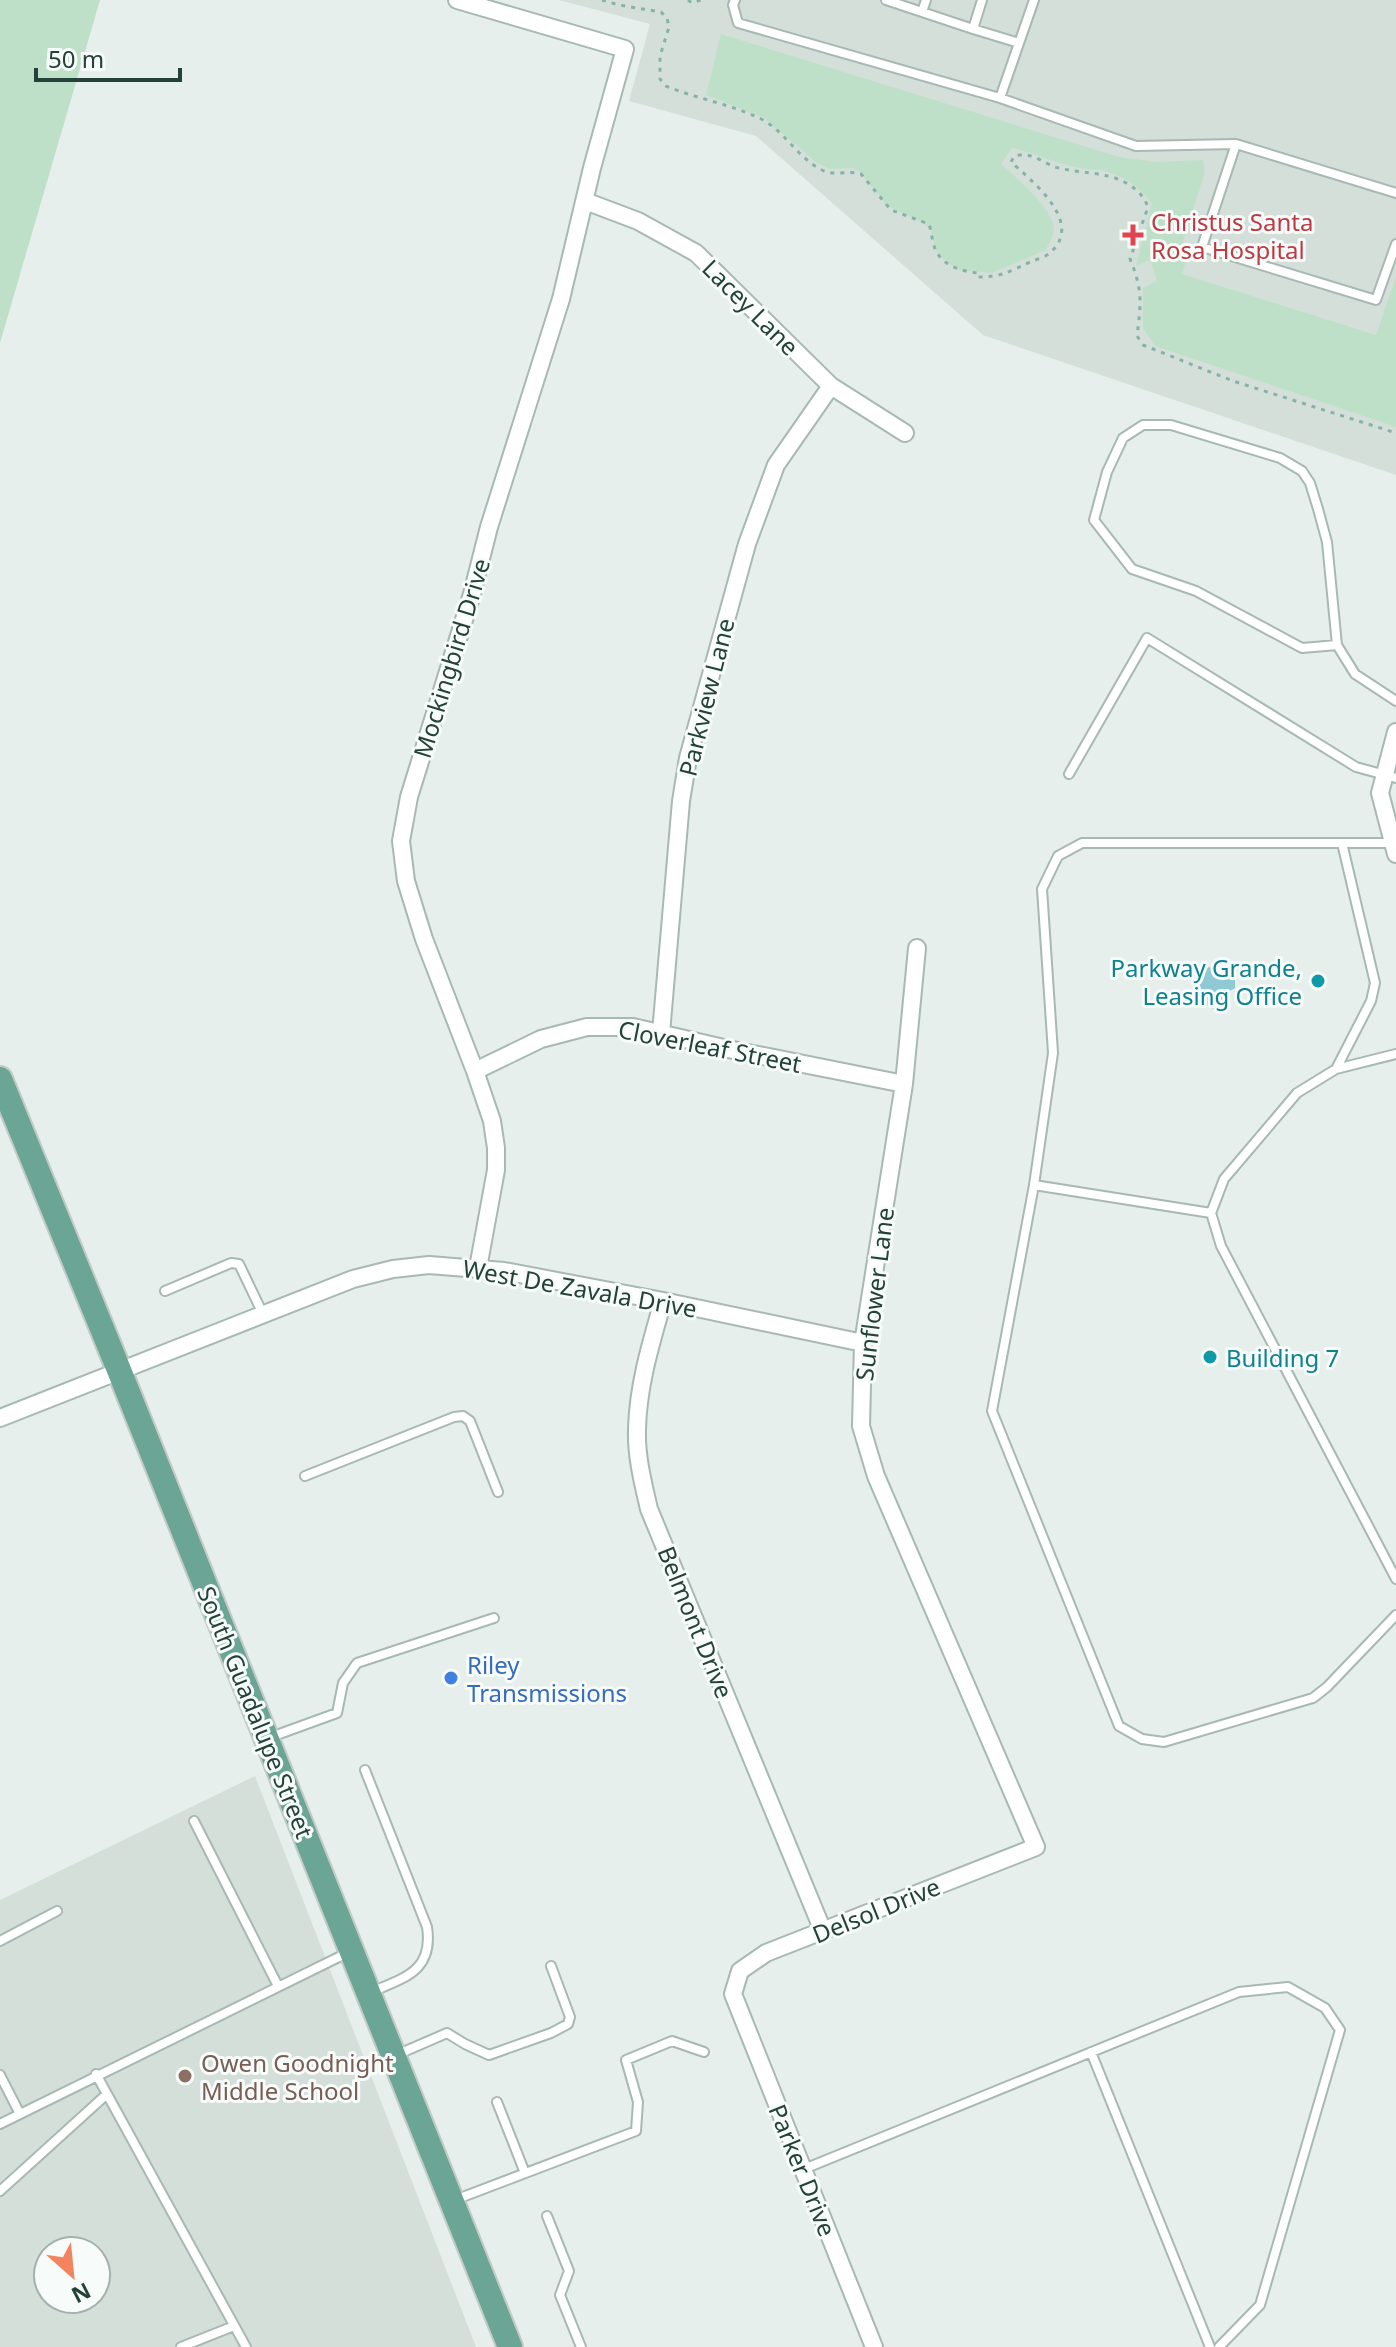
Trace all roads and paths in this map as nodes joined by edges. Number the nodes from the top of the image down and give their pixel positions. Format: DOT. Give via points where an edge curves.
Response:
graph roads {
  1 [pos="457,0"];
  2 [pos="602,0"];
  3 [pos="688,0"];
  4 [pos="701,0"];
  5 [pos="735,0"];
  6 [pos="886,0"];
  7 [pos="926,0"];
  8 [pos="982,0"];
  9 [pos="1034,0"];
  10 [pos="922,12"];
  11 [pos="973,29"];
  12 [pos="1019,43"];
  13 [pos="1000,98"];
  14 [pos="1236,144"];
  15 [pos="1396,193"];
  16 [pos="585,201"];
  17 [pos="1396,244"];
  18 [pos="831,386"];
  19 [pos="905,433"];
  20 [pos="1396,433"];
  21 [pos="1337,645"];
  22 [pos="1396,701"];
  23 [pos="1396,732"];
  24 [pos="1069,774"];
  25 [pos="1390,777"];
  26 [pos="1342,843"];
  27 [pos="1395,851"];
  28 [pos="917,948"];
  29 [pos="661,1033"];
  30 [pos="1396,1054"];
  31 [pos="1336,1069"];
  32 [pos="475,1071"];
  33 [pos="0,1079"];
  34 [pos="904,1084"];
  35 [pos="1034,1185"];
  36 [pos="1211,1213"];
  37 [pos="478,1268"];
  38 [pos="165,1291"];
  39 [pos="663,1301"];
  40 [pos="263,1314"];
  41 [pos="863,1343"];
  42 [pos="119,1370"];
  43 [pos="0,1418"];
  44 [pos="305,1476"];
  45 [pos="498,1492"];
  46 [pos="1396,1579"];
  47 [pos="1396,1615"];
  48 [pos="494,1618"];
  49 [pos="266,1739"];
  50 [pos="365,1770"];
  51 [pos="194,1821"];
  52 [pos="1036,1847"];
  53 [pos="57,1911"];
  54 [pos="823,1931"];
  55 [pos="0,1941"];
  56 [pos="351,1951"];
  57 [pos="551,1966"];
  58 [pos="278,1986"];
  59 [pos="369,1993"];
  60 [pos="733,1994"];
  61 [pos="704,2052"];
  62 [pos="1091,2052"];
  63 [pos="394,2056"];
  64 [pos="96,2074"];
  65 [pos="0,2075"];
  66 [pos="107,2094"];
  67 [pos="497,2102"];
  68 [pos="20,2114"];
  69 [pos="0,2124"];
  70 [pos="803,2170"];
  71 [pos="525,2173"];
  72 [pos="0,2191"];
  73 [pos="452,2201"];
  74 [pos="547,2216"];
  75 [pos="234,2326"];
  76 [pos="181,2347"];
  77 [pos="246,2347"];
  78 [pos="510,2347"];
  79 [pos="581,2347"];
  80 [pos="874,2347"];
  81 [pos="1210,2347"];
  82 [pos="1219,2347"];
  1 -- 16 [label="street, Mockingbird Drive" via="625,49"];
  2 -- 20 [label="path" via="661,12 667,18 660,56 660,79 666,86 767,122 821,170 861,174 891,210 929,224 935,250 943,259 977,277 996,277 1045,256 1053,251 1063,226 1042,191 1011,162 1013,157 1030,156 1054,167 1127,183 1148,207 1130,259 1139,280 1137,336 1143,345 1233,381"];
  3 -- 4 [label="path"];
  5 -- 13 [label="lane" via="738,23"];
  6 -- 10 [label="lane"];
  7 -- 10 [label="lane"];
  8 -- 11 [label="lane"];
  9 -- 12 [label="lane"];
  10 -- 11 [label="lane"];
  11 -- 12 [label="lane"];
  12 -- 13 [label="lane"];
  13 -- 14 [label="lane" via="1136,146"];
  14 -- 15 [label="lane"];
  14 -- 17 [label="lane" via="1202,247 1376,300"];
  16 -- 18 [label="street, Lacey Lane" via="638,221 696,253"];
  16 -- 32 [label="street, Mockingbird Drive" via="561,299 409,797 401,841 406,881 424,939"];
  18 -- 19 [label="street, Lacey Lane"];
  18 -- 29 [label="street, Parkview Lane" via="776,465 747,544 688,758"];
  21 -- 21 [label="lane" via="1327,542 1302,471 1280,458 1171,425 1143,425 1123,438 1094,520 1132,569 1196,591 1302,648"];
  21 -- 22 [label="lane" via="1355,674"];
  23 -- 25 [label="street"];
  24 -- 25 [label="lane" via="1147,638 1356,767"];
  25 -- 27 [label="street" via="1380,793"];
  26 -- 27 [label="lane"];
  26 -- 31 [label="lane" via="1375,983"];
  26 -- 35 [label="lane" via="1082,843 1058,856 1042,889 1053,1053"];
  28 -- 34 [label="street, Sunflower Lane"];
  29 -- 32 [label="street, Cloverleaf Street" via="587,1027 541,1039"];
  29 -- 34 [label="street, Cloverleaf Street"];
  30 -- 31 [label="lane"];
  31 -- 36 [label="lane" via="1297,1093 1224,1179"];
  32 -- 37 [label="street, Mockingbird Drive" via="496,1148"];
  33 -- 42 [label="main road, South Guadalupe Street"];
  34 -- 41 [label="street, Sunflower Lane"];
  35 -- 36 [label="lane"];
  35 -- 47 [label="lane" via="992,1411 1119,1726 1142,1739 1164,1742 1313,1698"];
  36 -- 46 [label="lane" via="1221,1246"];
  37 -- 39 [label="street, West De Zavala Drive"];
  37 -- 40 [label="street, West De Zavala Drive" via="393,1269"];
  38 -- 40 [label="lane" via="239,1264"];
  39 -- 41 [label="street, West De Zavala Drive"];
  39 -- 54 [label="street, Belmont Drive" via="645,1361 637,1429 649,1509"];
  40 -- 42 [label="street, West De Zavala Drive"];
  41 -- 52 [label="street, Sunflower Lane" via="861,1426 876,1476"];
  42 -- 43 [label="street, West De Zavala Drive"];
  42 -- 49 [label="main road, South Guadalupe Street"];
  44 -- 45 [label="lane" via="463,1416 470,1421"];
  48 -- 49 [label="lane" via="357,1663 343,1683 337,1713"];
  49 -- 56 [label="main road, South Guadalupe Street"];
  50 -- 59 [label="lane" via="430,1944 425,1961 411,1974"];
  51 -- 58 [label="lane"];
  52 -- 54 [label="street, Delsol Drive"];
  53 -- 55 [label="lane"];
  54 -- 60 [label="street, Delsol Drive" via="766,1953 740,1971"];
  56 -- 58 [label="lane"];
  56 -- 59 [label="main road, South Guadalupe Street"];
  57 -- 63 [label="lane" via="568,2024 489,2055 447,2033"];
  58 -- 64 [label="lane"];
  59 -- 63 [label="main road, South Guadalupe Street"];
  60 -- 70 [label="street, Parker Drive"];
  61 -- 71 [label="lane" via="672,2041 626,2060 638,2102 636,2131"];
  62 -- 70 [label="lane"];
  62 -- 81 [label="lane"];
  62 -- 82 [label="lane" via="1239,1992 1288,1987 1325,2008 1340,2030 1260,2305"];
  63 -- 73 [label="main road, South Guadalupe Street"];
  64 -- 66 [label="lane"];
  64 -- 68 [label="lane"];
  65 -- 68 [label="lane"];
  66 -- 72 [label="lane"];
  66 -- 75 [label="lane"];
  67 -- 71 [label="lane"];
  68 -- 69 [label="lane"];
  70 -- 80 [label="street, Parker Drive"];
  71 -- 73 [label="lane"];
  73 -- 78 [label="main road, South Guadalupe Street"];
  74 -- 79 [label="lane" via="569,2271 560,2295"];
  75 -- 76 [label="lane"];
  75 -- 77 [label="lane"];
}
